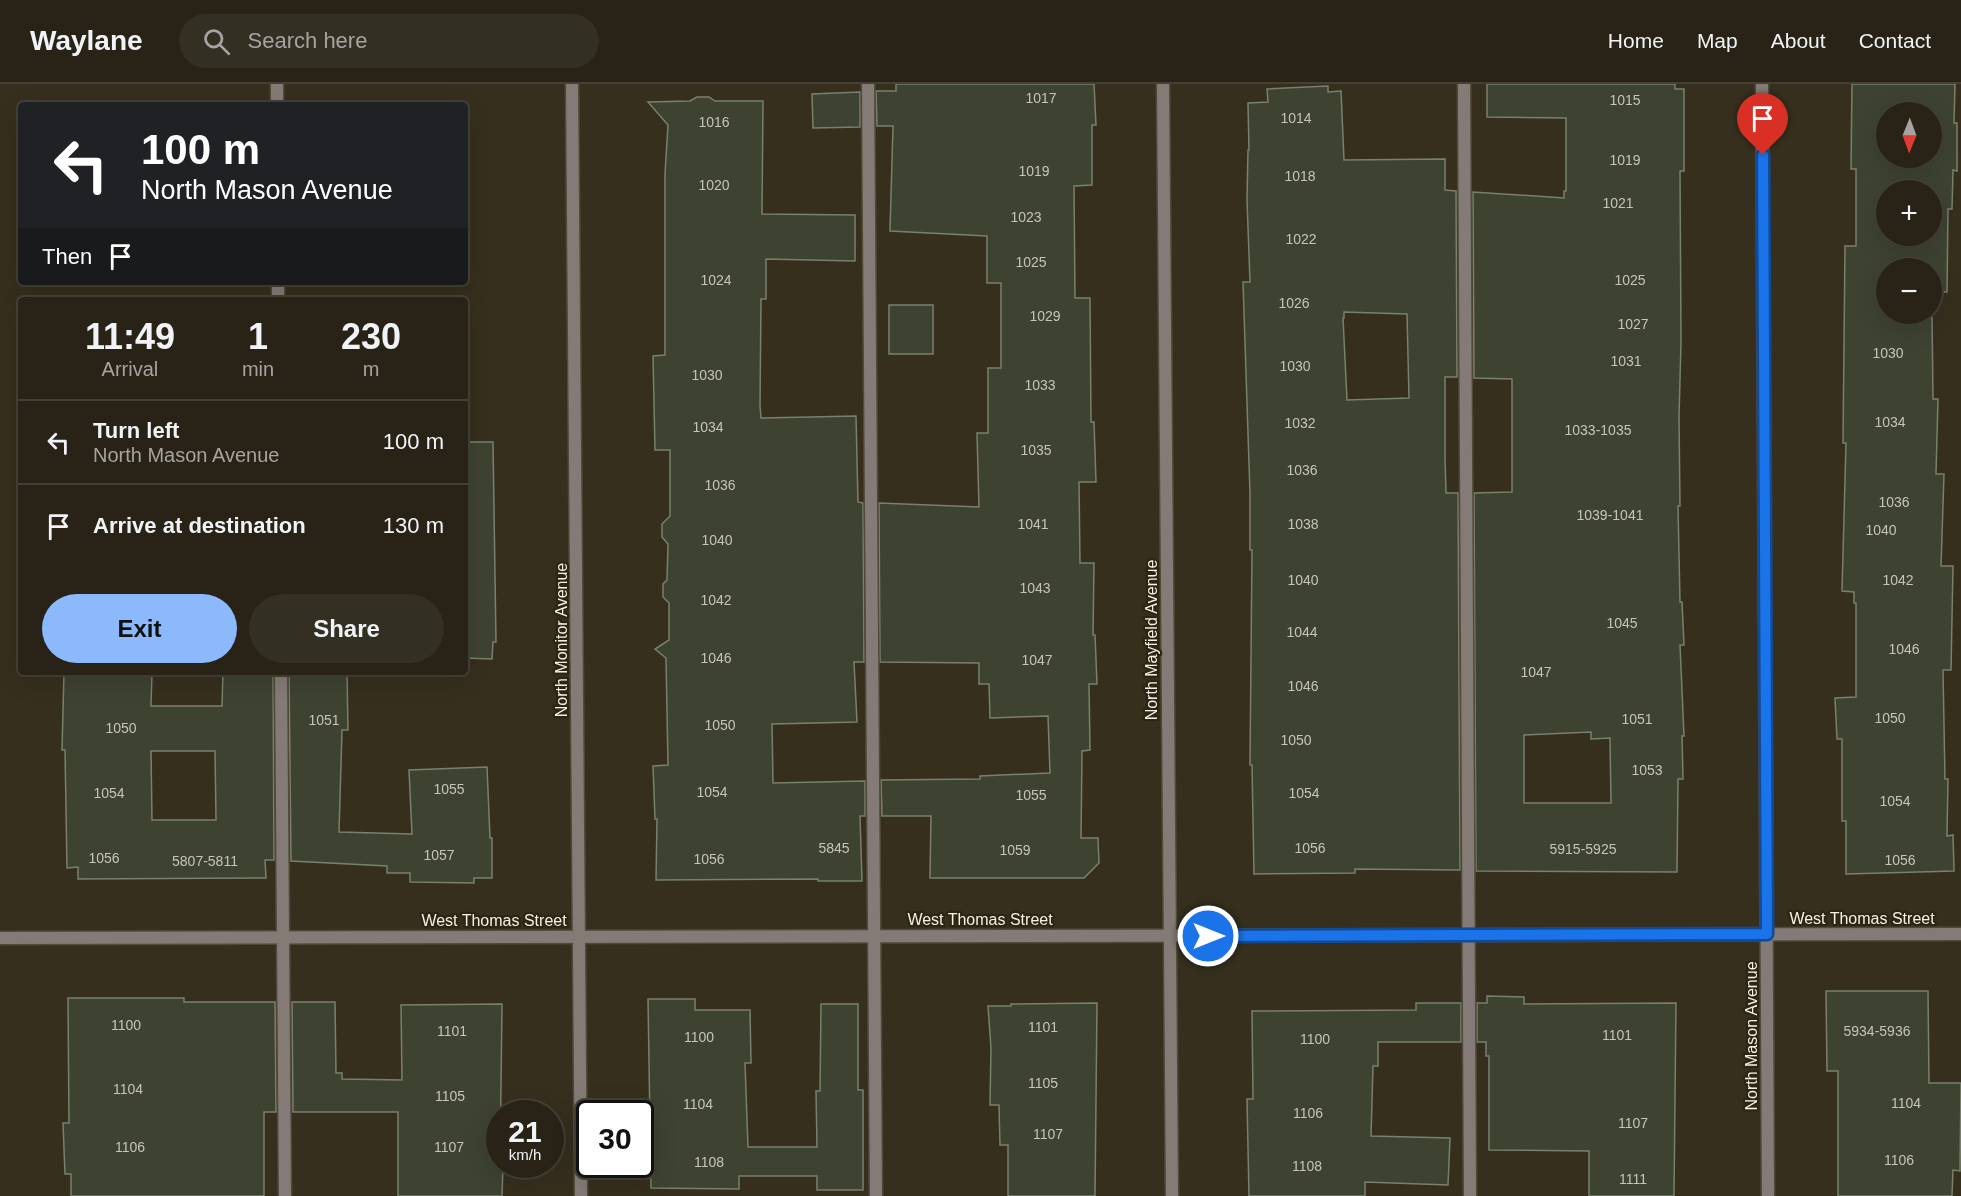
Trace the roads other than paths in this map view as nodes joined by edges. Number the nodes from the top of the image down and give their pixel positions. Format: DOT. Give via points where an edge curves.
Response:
graph roads {
  1 [pos="277,84"];
  2 [pos="572,84"];
  3 [pos="868,84"];
  4 [pos="1163,84"];
  5 [pos="1464,84"];
  6 [pos="1762,84"];
  7 [pos="277,102"];
  8 [pos="281,675"];
  9 [pos="1767,934"];
  10 [pos="1961,934"];
  11 [pos="1468,935"];
  12 [pos="873,936"];
  13 [pos="1170,936"];
  14 [pos="283,937"];
  15 [pos="579,937"];
  16 [pos="0,938"];
  17 [pos="285,1196"];
  18 [pos="581,1196"];
  19 [pos="876,1196"];
  20 [pos="1172,1196"];
  21 [pos="1470,1196"];
  22 [pos="1768,1196"];
  1 -- 7 [label="street"];
  2 -- 15 [label="street, North Monitor Avenue"];
  3 -- 12 [label="street"];
  4 -- 13 [label="street, North Mayfield Avenue"];
  5 -- 11 [label="street"];
  6 -- 9 [label="street, North Mason Avenue"];
  8 -- 14 [label="street"];
  9 -- 10 [label="street, West Thomas Street"];
  9 -- 11 [label="street, West Thomas Street"];
  9 -- 22 [label="street, North Mason Avenue"];
  11 -- 13 [label="street, West Thomas Street"];
  11 -- 21 [label="street"];
  12 -- 13 [label="street, West Thomas Street"];
  12 -- 15 [label="street, West Thomas Street"];
  12 -- 19 [label="street"];
  13 -- 20 [label="street, North Mayfield Avenue"];
  14 -- 15 [label="street, West Thomas Street"];
  14 -- 16 [label="street, West Thomas Street"];
  14 -- 17 [label="street"];
  15 -- 18 [label="street, North Monitor Avenue"];
}
